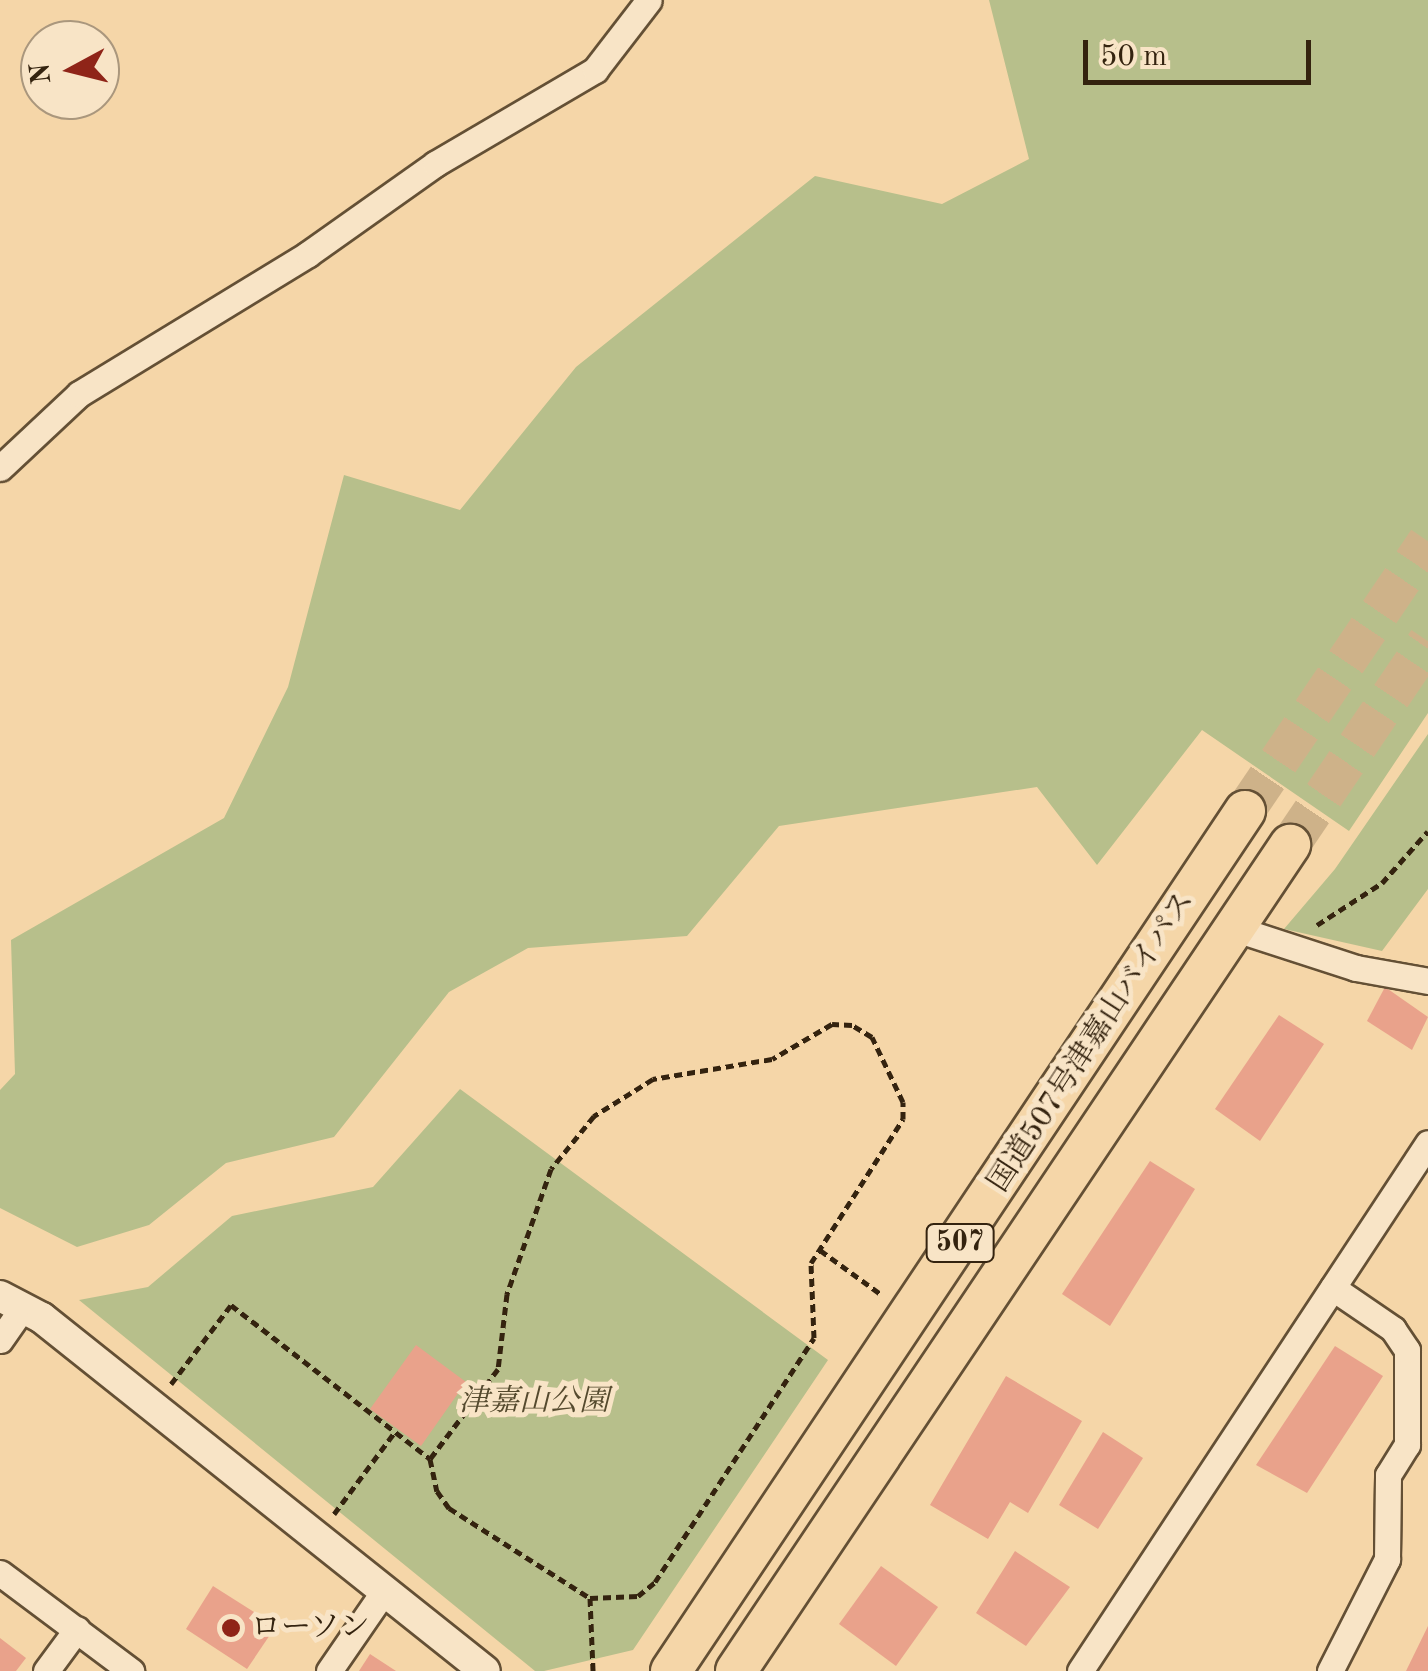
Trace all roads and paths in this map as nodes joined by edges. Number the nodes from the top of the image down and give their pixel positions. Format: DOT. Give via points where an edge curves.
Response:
graph roads {
  1 [pos="649,0"];
  2 [pos="0,468"];
  3 [pos="1245,812"];
  4 [pos="1428,831"];
  5 [pos="1290,845"];
  6 [pos="1233,928"];
  7 [pos="1278,943"];
  8 [pos="1428,981"];
  9 [pos="1428,1143"];
  10 [pos="820,1250"];
  11 [pos="1333,1288"];
  12 [pos="887,1298"];
  13 [pos="11,1302"];
  14 [pos="0,1340"];
  15 [pos="165,1392"];
  16 [pos="395,1432"];
  17 [pos="430,1458"];
  18 [pos="330,1520"];
  19 [pos="0,1573"];
  20 [pos="384,1592"];
  21 [pos="590,1598"];
  22 [pos="78,1629"];
  23 [pos="46,1671"];
  24 [pos="131,1671"];
  25 [pos="329,1671"];
  26 [pos="485,1671"];
  27 [pos="593,1671"];
  28 [pos="671,1671"];
  29 [pos="736,1671"];
  30 [pos="1080,1671"];
  31 [pos="1330,1671"];
  1 -- 2 [label="street" via="595,70 434,164 308,254 78,394"];
  3 -- 28 [label="highway, 国道507号津嘉山バイパス / 507"];
  4 -- 7 [label="path" via="1382,883 1344,912"];
  5 -- 6 [label="highway, 国道507号津嘉山バイパス / 507"];
  6 -- 7 [label="street"];
  6 -- 29 [label="highway, 国道507号津嘉山バイパス / 507"];
  7 -- 8 [label="street" via="1356,968"];
  9 -- 11 [label="street"];
  10 -- 12 [label="path"];
  10 -- 17 [label="path" via="904,1119 903,1102 872,1037 852,1025 832,1024 772,1059 654,1078 568,1142 551,1169 507,1294 498,1369"];
  10 -- 21 [label="path" via="806,1280 814,1338 666,1566 638,1596"];
  11 -- 30 [label="street"];
  11 -- 31 [label="street" via="1393,1329 1407,1350 1407,1445 1388,1475 1387,1558"];
  13 -- 14 [label="street"];
  13 -- 20 [label="street" via="230,1464"];
  15 -- 16 [label="path" via="230,1306"];
  16 -- 17 [label="path"];
  16 -- 18 [label="path"];
  17 -- 21 [label="path" via="436,1491 449,1508"];
  19 -- 22 [label="street"];
  20 -- 25 [label="street"];
  20 -- 26 [label="street"];
  21 -- 27 [label="path"];
  22 -- 23 [label="street"];
  22 -- 24 [label="street"];
}
